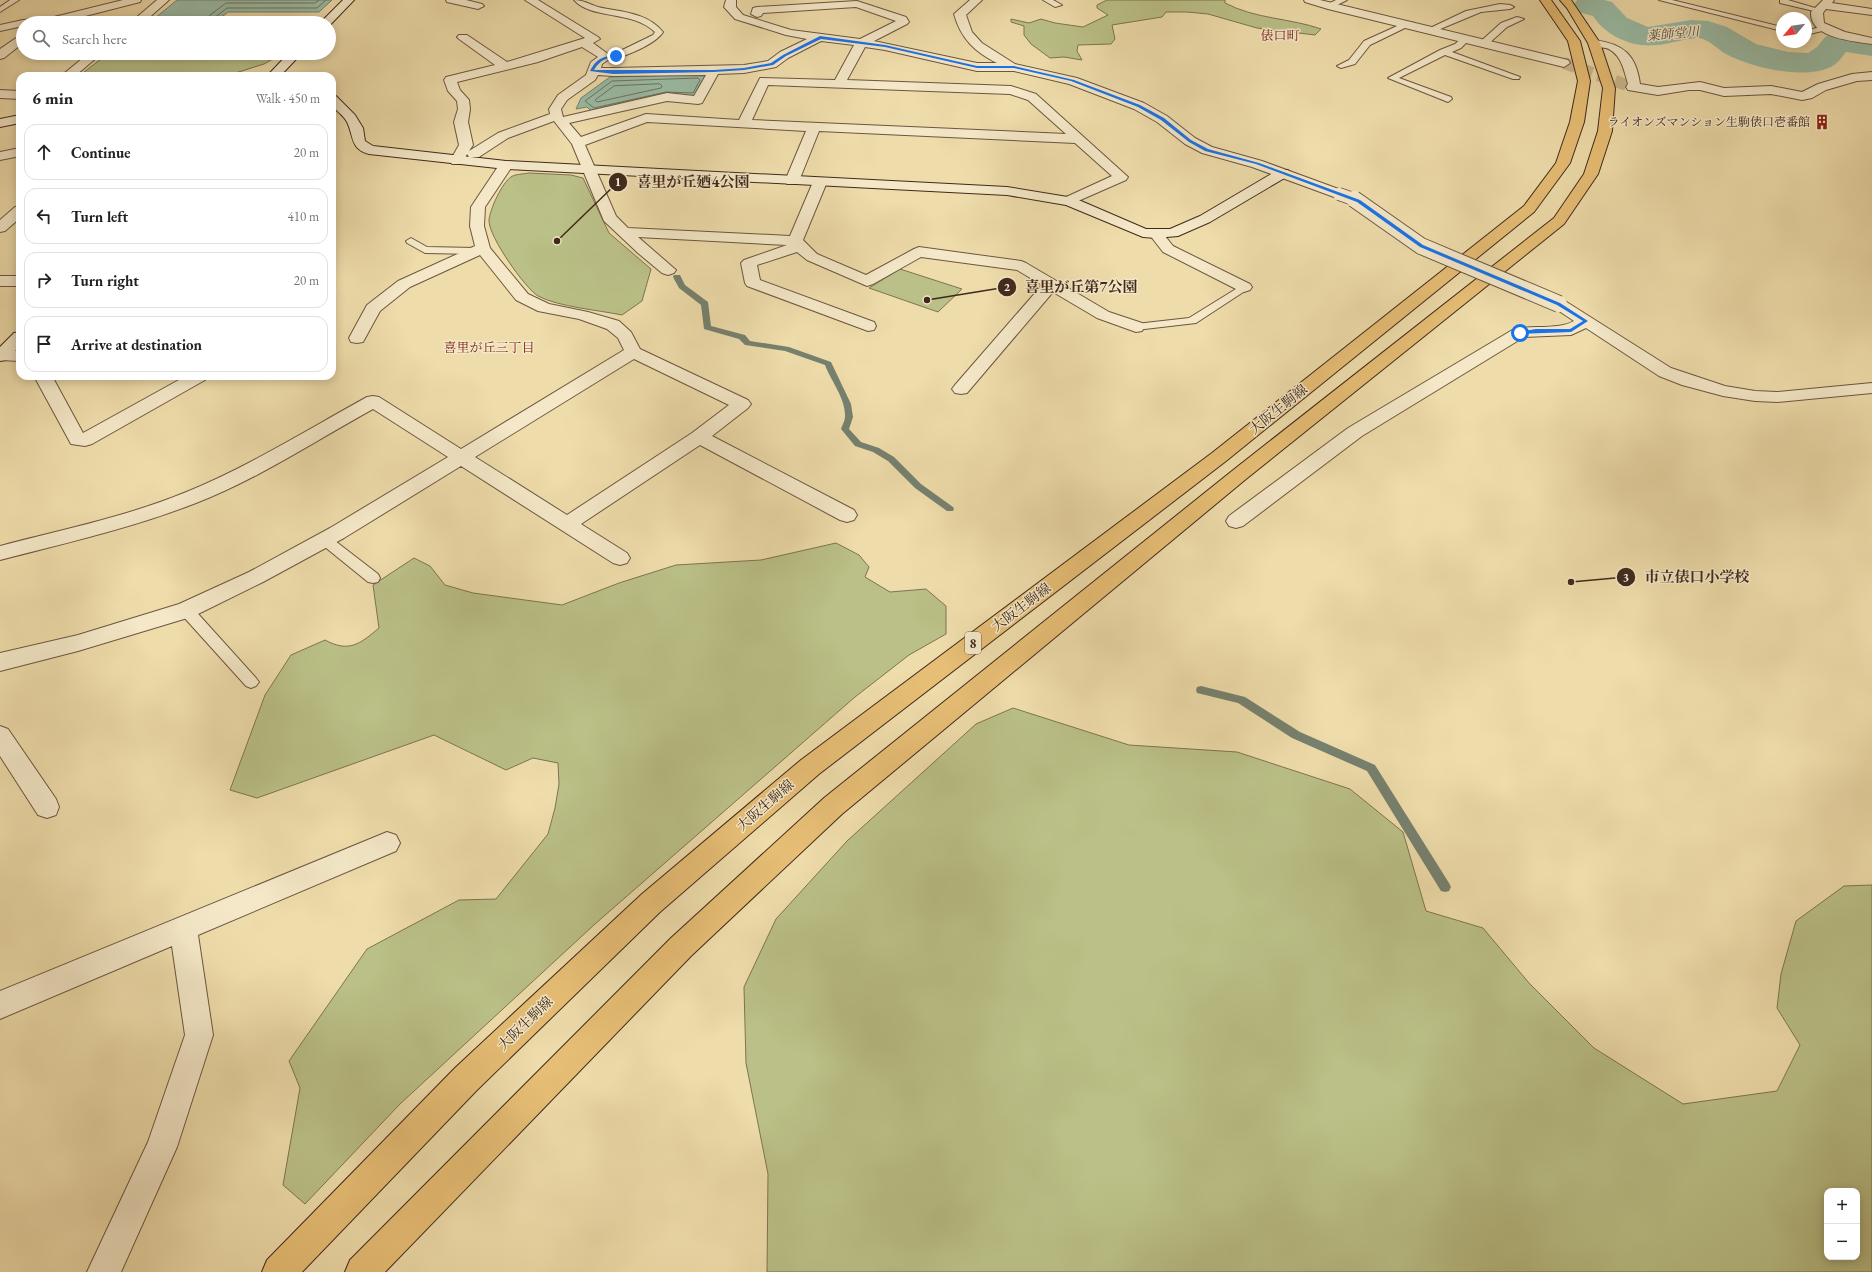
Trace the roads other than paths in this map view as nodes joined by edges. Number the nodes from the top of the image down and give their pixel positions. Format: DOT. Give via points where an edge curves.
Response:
graph roads {
  1 [pos="15,0"];
  2 [pos="136,0"];
  3 [pos="164,0"];
  4 [pos="349,0"];
  5 [pos="451,0"];
  6 [pos="530,0"];
  7 [pos="578,0"];
  8 [pos="731,0"];
  9 [pos="977,0"];
  10 [pos="1047,0"];
  11 [pos="1310,0"];
  12 [pos="1343,0"];
  13 [pos="1545,0"];
  14 [pos="1565,0"];
  15 [pos="1663,0"];
  16 [pos="1783,1"];
  17 [pos="1058,5"];
  18 [pos="1823,5"];
  19 [pos="478,6"];
  20 [pos="1328,6"];
  21 [pos="1510,7"];
  22 [pos="0,10"];
  23 [pos="1872,12"];
  24 [pos="757,14"];
  25 [pos="71,16"];
  26 [pos="145,16"];
  27 [pos="333,16"];
  28 [pos="1520,19"];
  29 [pos="1409,24"];
  30 [pos="16,25"];
  31 [pos="1776,27"];
  32 [pos="0,28"];
  33 [pos="1823,28"];
  34 [pos="1430,30"];
  35 [pos="1812,31"];
  36 [pos="463,37"];
  37 [pos="820,38"];
  38 [pos="1465,40"];
  39 [pos="861,42"];
  40 [pos="1872,42"];
  41 [pos="16,43"];
  42 [pos="584,43"];
  43 [pos="1594,43"];
  44 [pos="1483,44"];
  45 [pos="1443,52"];
  46 [pos="0,55"];
  47 [pos="606,57"];
  48 [pos="87,60"];
  49 [pos="289,60"];
  50 [pos="1564,63"];
  51 [pos="504,66"];
  52 [pos="1341,66"];
  53 [pos="1014,67"];
  54 [pos="592,71"];
  55 [pos="714,71"];
  56 [pos="72,72"];
  57 [pos="277,72"];
  58 [pos="1872,76"];
  59 [pos="1516,77"];
  60 [pos="839,84"];
  61 [pos="0,94"];
  62 [pos="16,95"];
  63 [pos="1448,100"];
  64 [pos="336,103"];
  65 [pos="634,104"];
  66 [pos="646,118"];
  67 [pos="16,120"];
  68 [pos="0,123"];
  69 [pos="744,124"];
  70 [pos="814,127"];
  71 [pos="1079,139"];
  72 [pos="578,143"];
  73 [pos="16,153"];
  74 [pos="474,154"];
  75 [pos="0,156"];
  76 [pos="457,161"];
  77 [pos="506,165"];
  78 [pos="589,170"];
  79 [pos="1284,174"];
  80 [pos="792,181"];
  81 [pos="820,182"];
  82 [pos="1069,201"];
  83 [pos="16,214"];
  84 [pos="0,228"];
  85 [pos="624,232"];
  86 [pos="1156,234"];
  87 [pos="411,241"];
  88 [pos="797,243"];
  89 [pos="479,250"];
  90 [pos="668,270"];
  91 [pos="0,281"];
  92 [pos="16,281"];
  93 [pos="1051,285"];
  94 [pos="1244,287"];
  95 [pos="1586,321"];
  96 [pos="868,326"];
  97 [pos="1136,327"];
  98 [pos="356,338"];
  99 [pos="16,341"];
  100 [pos="633,352"];
  101 [pos="0,355"];
  102 [pos="16,356"];
  103 [pos="45,380"];
  104 [pos="192,380"];
  105 [pos="1872,388"];
  106 [pos="961,389"];
  107 [pos="699,437"];
  108 [pos="460,458"];
  109 [pos="847,515"];
  110 [pos="1236,521"];
  111 [pos="567,524"];
  112 [pos="325,540"];
  113 [pos="0,553"];
  114 [pos="620,558"];
  115 [pos="373,578"];
  116 [pos="186,610"];
  117 [pos="0,662"];
  118 [pos="251,682"];
  119 [pos="0,736"];
  120 [pos="47,807"];
  121 [pos="387,843"];
  122 [pos="183,929"];
  123 [pos="0,1005"];
  124 [pos="104,1272"];
  125 [pos="279,1272"];
  126 [pos="362,1272"];
  1 -- 22 [label="lane"];
  2 -- 25 [label="street"];
  3 -- 26 [label="street"];
  4 -- 27 [label="street"];
  5 -- 19 [label="street"];
  6 -- 42 [label="street" via="594,39"];
  7 -- 47 [label="lane" via="585,6 633,16 659,32 656,37 616,56"];
  8 -- 37 [label="street" via="730,7 740,17 790,33"];
  9 -- 53 [label="street" via="960,14 962,27 974,44"];
  10 -- 17 [label="lane"];
  11 -- 20 [label="street"];
  12 -- 20 [label="lane"];
  13 -- 125 [label="main road, 大阪生駒線 / 8" via="1574,41 1584,82 1577,122 1563,163 1529,209 1219,457 804,772 651,903 466,1079"];
  14 -- 43 [label="main road, 大阪生駒線"];
  15 -- 31 [label="lane"];
  16 -- 18 [label="lane"];
  18 -- 23 [label="street"];
  18 -- 33 [label="street" via="1817,12 1817,21"];
  20 -- 29 [label="street"];
  21 -- 34 [label="lane" via="1488,7"];
  24 -- 39 [label="street" via="756,10 857,4 902,19 903,22"];
  28 -- 44 [label="lane" via="1504,25"];
  29 -- 34 [label="street"];
  29 -- 52 [label="lane" via="1367,43 1352,62"];
  30 -- 32 [label="street"];
  33 -- 35 [label="lane"];
  33 -- 40 [label="street"];
  34 -- 38 [label="street"];
  36 -- 51 [label="street"];
  37 -- 39 [label="street"];
  37 -- 55 [label="street" via="784,55 772,64"];
  38 -- 44 [label="street"];
  38 -- 45 [label="lane"];
  39 -- 53 [label="street" via="977,67"];
  39 -- 60 [label="street"];
  41 -- 46 [label="street"];
  42 -- 47 [label="street"];
  42 -- 51 [label="street"];
  43 -- 58 [label="street" via="1614,47 1623,56 1630,70 1634,84 1632,87 1658,91 1700,86 1724,92 1771,90 1802,96 1856,77"];
  43 -- 126 [label="main road, 大阪生駒線" via="1609,88 1606,131 1591,174 1559,221 1239,475 833,806 681,947"];
  44 -- 50 [label="street"];
  45 -- 59 [label="lane"];
  45 -- 63 [label="lane" via="1392,78"];
  47 -- 54 [label="street" via="597,62"];
  48 -- 56 [label="street"];
  49 -- 57 [label="street"];
  51 -- 76 [label="street" via="450,80 454,91 463,100 464,110 461,122 466,145"];
  53 -- 79 [label="street" via="1073,81 1108,93 1162,119 1190,141 1207,150"];
  54 -- 55 [label="street"];
  54 -- 74 [label="street" via="591,77 562,98 555,109 557,116 486,143"];
  55 -- 65 [label="street" via="698,100 667,98"];
  60 -- 69 [label="street" via="764,81"];
  60 -- 71 [label="street" via="1011,90 1032,97"];
  61 -- 62 [label="street"];
  64 -- 76 [label="street" via="351,118 358,129 359,142 369,150"];
  65 -- 66 [label="street"];
  65 -- 72 [label="street" via="561,121"];
  66 -- 69 [label="street"];
  66 -- 72 [label="street"];
  67 -- 68 [label="street"];
  69 -- 70 [label="street"];
  70 -- 71 [label="street"];
  70 -- 80 [label="street"];
  71 -- 82 [label="street" via="1121,177"];
  72 -- 78 [label="street"];
  73 -- 75 [label="street"];
  76 -- 77 [label="street"];
  77 -- 78 [label="street"];
  77 -- 89 [label="street" via="478,207"];
  78 -- 80 [label="street"];
  78 -- 85 [label="street" via="609,218"];
  79 -- 86 [label="street" via="1205,219 1173,233"];
  79 -- 95 [label="street, bridge" via="1358,201 1421,246 1559,304"];
  80 -- 81 [label="street"];
  81 -- 82 [label="street" via="1007,191"];
  81 -- 88 [label="street"];
  82 -- 86 [label="street" via="1143,233"];
  83 -- 84 [label="street"];
  85 -- 88 [label="street"];
  85 -- 90 [label="street"];
  86 -- 94 [label="street" via="1168,249"];
  87 -- 89 [label="lane" via="425,250"];
  88 -- 93 [label="street" via="812,257 867,281 919,252 1021,266"];
  88 -- 96 [label="street" via="749,263 753,283"];
  89 -- 98 [label="street" via="404,284 372,308"];
  89 -- 100 [label="street" via="522,297 544,308 582,315 613,325 626,336"];
  91 -- 92 [label="street"];
  93 -- 97 [label="street" via="1103,315"];
  93 -- 106 [label="street"];
  94 -- 97 [label="lane" via="1192,321"];
  95 -- 105 [label="street" via="1665,372 1688,382 1723,391 1777,397"];
  95 -- 110 [label="street" via="1571,330 1520,333 1355,432"];
  99 -- 101 [label="street"];
  100 -- 107 [label="street" via="742,404"];
  100 -- 108 [label="street"];
  101 -- 102 [label="street"];
  103 -- 104 [label="street" via="78,440 85,440"];
  107 -- 109 [label="street"];
  107 -- 111 [label="street"];
  108 -- 111 [label="street"];
  108 -- 112 [label="street"];
  108 -- 113 [label="street" via="373,401 238,476 189,498 112,524"];
  111 -- 114 [label="street"];
  112 -- 115 [label="lane"];
  112 -- 116 [label="street" via="256,577"];
  116 -- 117 [label="street" via="78,643"];
  116 -- 118 [label="lane"];
  119 -- 120 [label="street"];
  121 -- 122 [label="street"];
  122 -- 123 [label="street"];
  122 -- 124 [label="street" via="199,1035 162,1147"];
}
